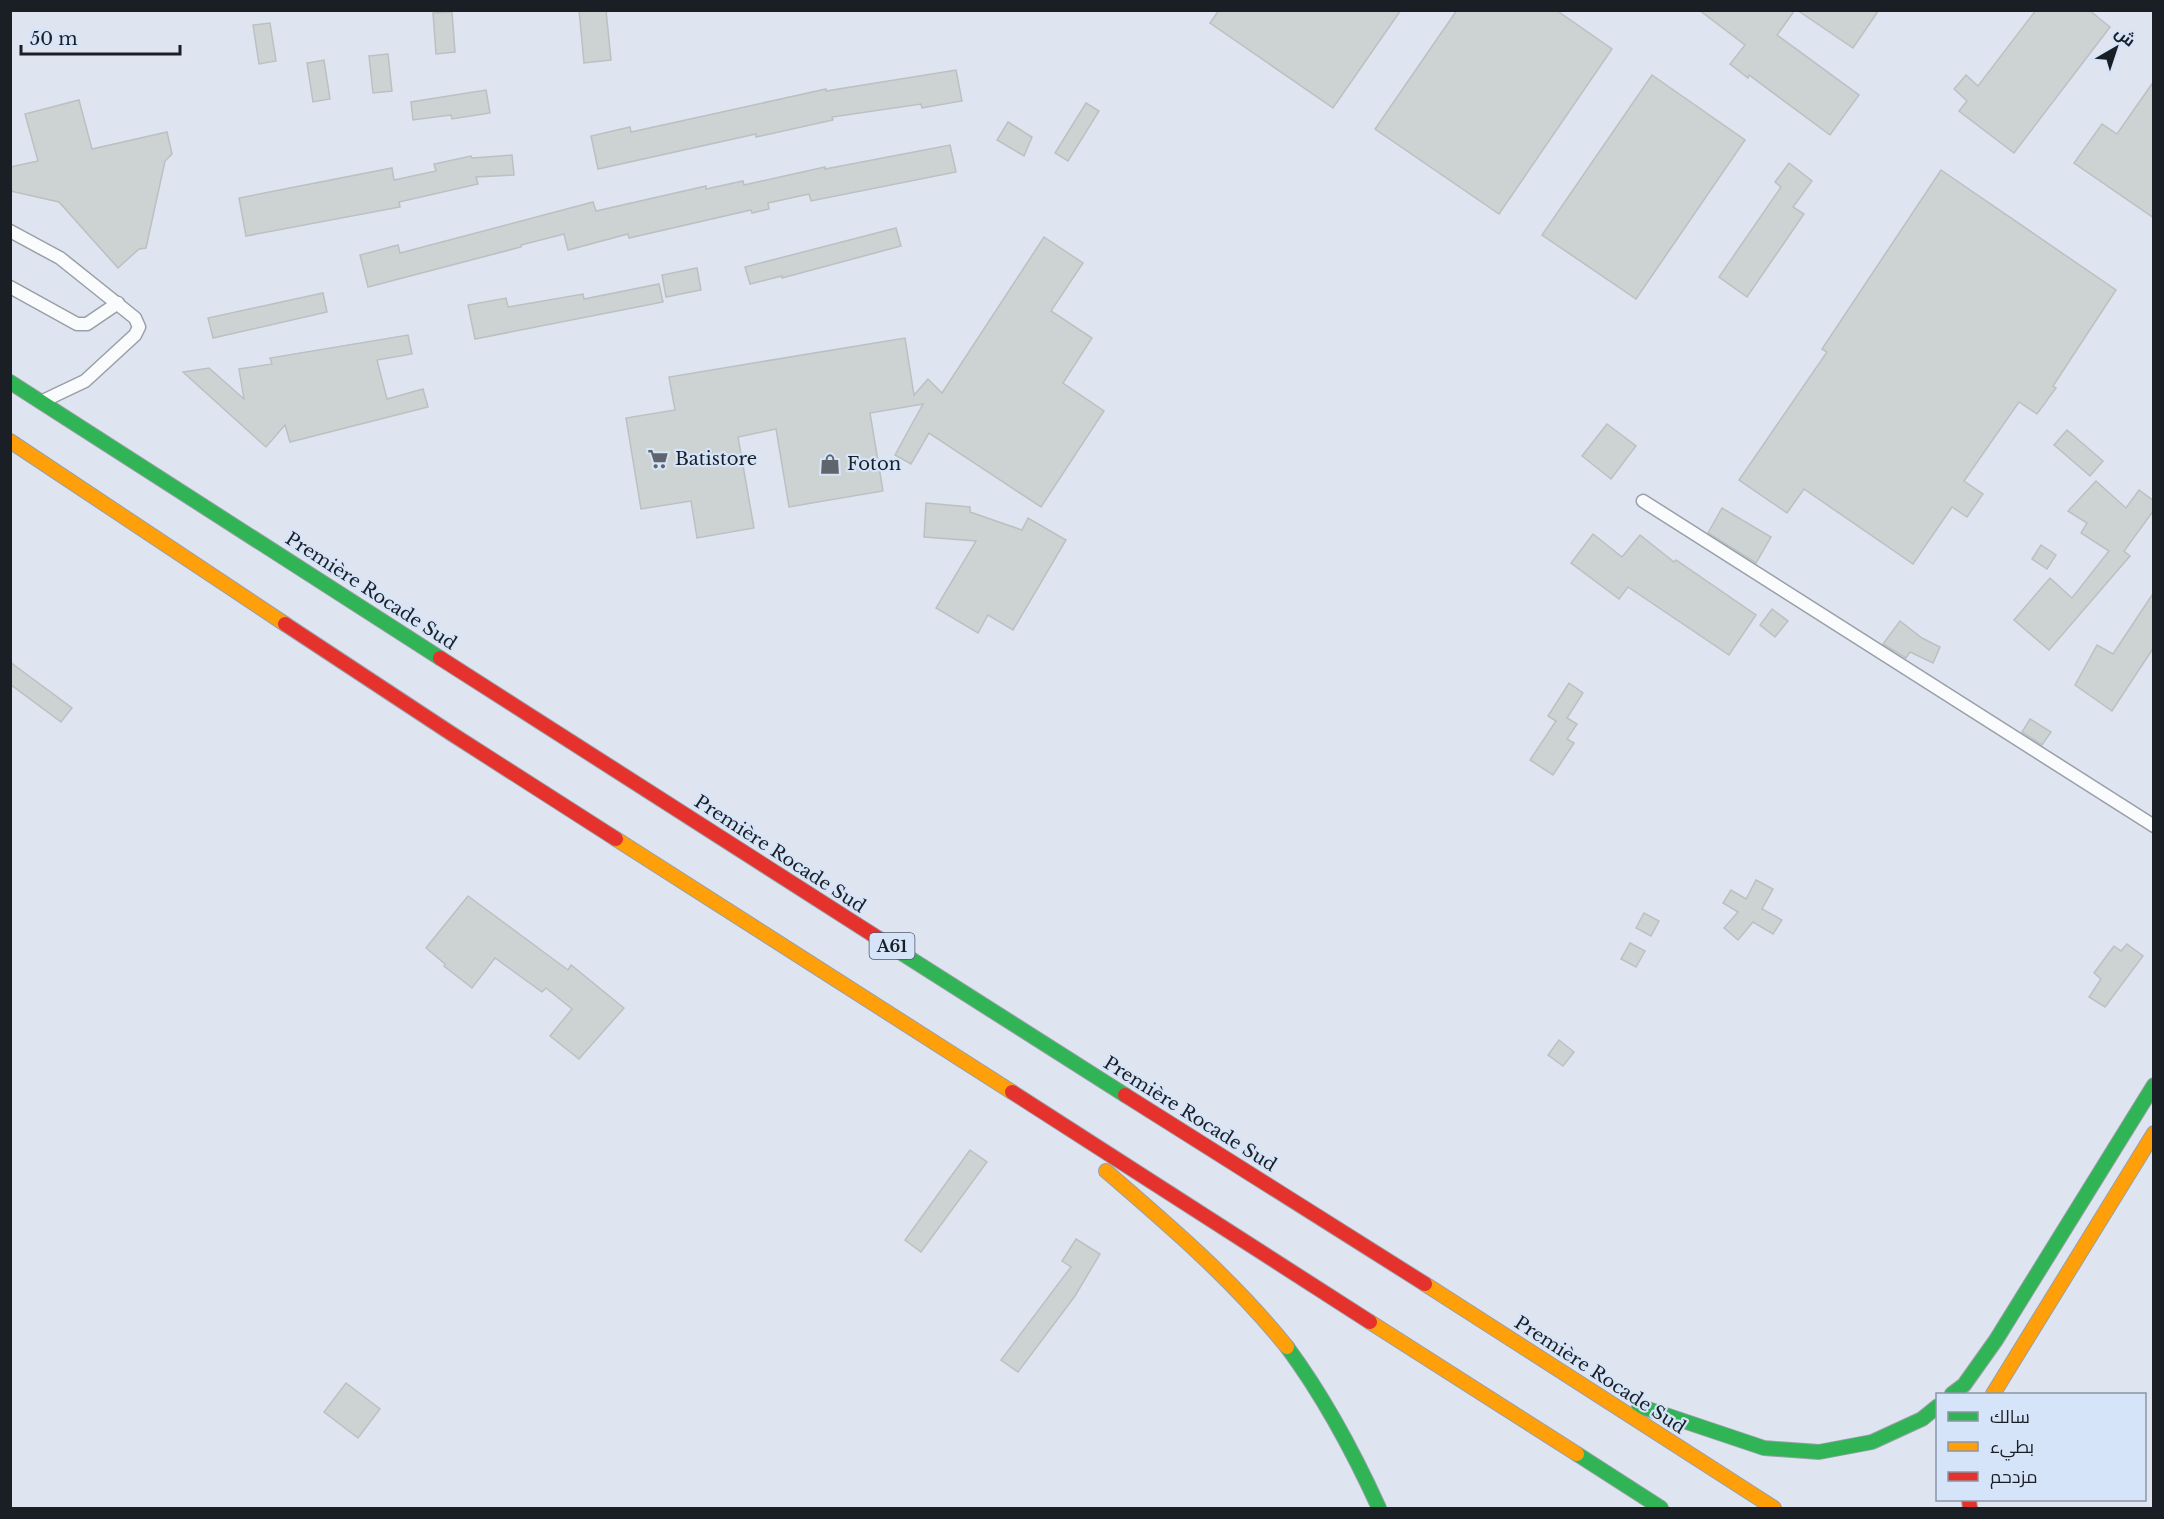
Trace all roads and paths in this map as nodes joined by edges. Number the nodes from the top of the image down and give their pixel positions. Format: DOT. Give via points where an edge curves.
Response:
graph roads {
  1 [pos="10,231"];
  2 [pos="10,287"];
  3 [pos="118,303"];
  4 [pos="10,382"];
  5 [pos="41,402"];
  6 [pos="10,441"];
  7 [pos="1643,501"];
  8 [pos="2154,826"];
  9 [pos="2154,1085"];
  10 [pos="1023,1098"];
  11 [pos="2154,1133"];
  12 [pos="1589,1388"];
  13 [pos="1954,1393"];
  14 [pos="1994,1393"];
  15 [pos="1936,1408"];
  16 [pos="1379,1509"];
  17 [pos="1661,1509"];
  18 [pos="1774,1509"];
  1 -- 3 [label="lane" via="60,258"];
  2 -- 3 [label="lane" via="77,324 87,324"];
  3 -- 5 [label="lane" via="135,318 139,327 135,335 85,381"];
  4 -- 5 [label="highway, Première Rocade Sud / A61"];
  5 -- 12 [label="highway, Première Rocade Sud / A61"];
  6 -- 10 [label="highway" via="452,734"];
  7 -- 8 [label="lane"];
  9 -- 13 [label="highway" via="1996,1341"];
  10 -- 16 [label="highway" via="1207,1259 1249,1302 1325,1402 1356,1455"];
  10 -- 17 [label="highway"];
  11 -- 14 [label="highway"];
  12 -- 15 [label="highway" via="1764,1448 1819,1452 1872,1442 1922,1419"];
  12 -- 18 [label="highway, Première Rocade Sud / A61"];
}
